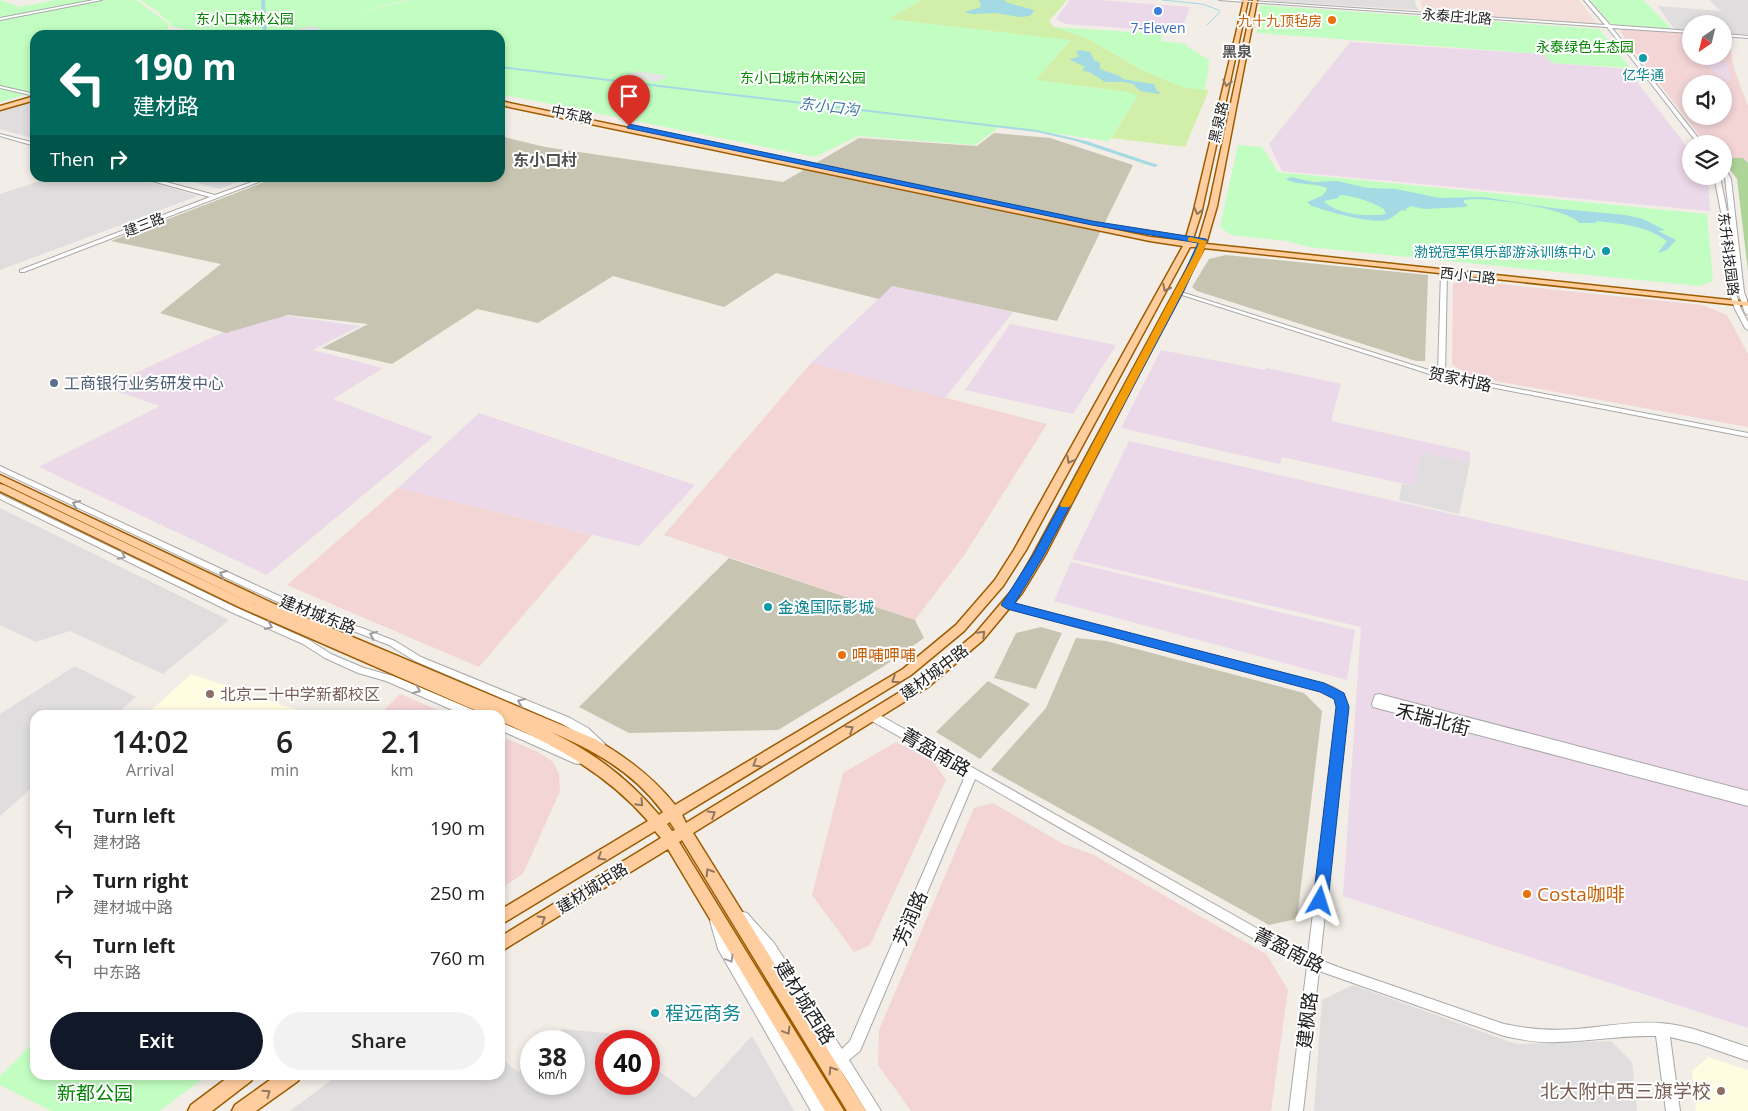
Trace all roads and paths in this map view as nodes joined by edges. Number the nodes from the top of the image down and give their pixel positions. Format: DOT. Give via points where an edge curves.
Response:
graph roads {
  1 [pos="100,0"];
  2 [pos="1221,0"];
  3 [pos="1584,0"];
  4 [pos="1245,1"];
  5 [pos="1254,1"];
  6 [pos="0,19"];
  7 [pos="1606,26"];
  8 [pos="1682,31"];
  9 [pos="1732,36"];
  10 [pos="1748,37"];
  11 [pos="0,87"];
  12 [pos="30,95"];
  13 [pos="30,98"];
  14 [pos="505,100"];
  15 [pos="505,104"];
  16 [pos="0,107"];
  17 [pos="0,134"];
  18 [pos="1687,135"];
  19 [pos="1694,135"];
  20 [pos="30,143"];
  21 [pos="1219,176"];
  22 [pos="163,182"];
  23 [pos="172,182"];
  24 [pos="247,182"];
  25 [pos="254,182"];
  26 [pos="1720,185"];
  27 [pos="1729,185"];
  28 [pos="215,195"];
  29 [pos="1189,242"];
  30 [pos="1202,244"];
  31 [pos="19,270"];
  32 [pos="1444,272"];
  33 [pos="1179,293"];
  34 [pos="1742,300"];
  35 [pos="1748,313"];
  36 [pos="1748,328"];
  37 [pos="1441,376"];
  38 [pos="1092,420"];
  39 [pos="1109,424"];
  40 [pos="1084,434"];
  41 [pos="1748,434"];
  42 [pos="1101,438"];
  43 [pos="0,468"];
  44 [pos="0,478"];
  45 [pos="0,487"];
  46 [pos="0,496"];
  47 [pos="1007,605"];
  48 [pos="258,606"];
  49 [pos="1337,694"];
  50 [pos="463,710"];
  51 [pos="489,710"];
  52 [pos="872,716"];
  53 [pos="505,717"];
  54 [pos="505,728"];
  55 [pos="630,768"];
  56 [pos="972,773"];
  57 [pos="617,781"];
  58 [pos="1748,795"];
  59 [pos="1748,802"];
  60 [pos="673,814"];
  61 [pos="658,823"];
  62 [pos="677,836"];
  63 [pos="727,901"];
  64 [pos="712,908"];
  65 [pos="505,915"];
  66 [pos="505,942"];
  67 [pos="1313,964"];
  68 [pos="804,1026"];
  69 [pos="1662,1030"];
  70 [pos="1748,1054"];
  71 [pos="841,1059"];
  72 [pos="238,1080"];
  73 [pos="285,1080"];
  74 [pos="197,1111"];
  75 [pos="241,1111"];
  76 [pos="819,1111"];
  77 [pos="835,1111"];
  78 [pos="857,1111"];
  79 [pos="874,1111"];
  80 [pos="1296,1111"];
  81 [pos="1673,1111"];
  1 -- 6 [label="street"];
  2 -- 4 [label="street, 永泰庄北路"];
  3 -- 7 [label="street"];
  4 -- 5 [label="street, 永泰庄北路"];
  4 -- 29 [label="main road, 黑泉路, one-way"];
  5 -- 7 [label="street, 永泰庄北路"];
  5 -- 21 [label="main road, 黑泉路"];
  7 -- 8 [label="street, 永泰庄北路"];
  7 -- 18 [label="street"];
  7 -- 19 [label="street"];
  9 -- 10 [label="street"];
  11 -- 12 [label="street"];
  13 -- 16 [label="main road"];
  14 -- 29 [label="main road, 中东路"];
  15 -- 29 [label="main road, 中东路" via="1106,230"];
  17 -- 20 [label="street"];
  21 -- 30 [label="main road, 黑泉路"];
  22 -- 28 [label="street"];
  23 -- 28 [label="street"];
  24 -- 28 [label="street, 建三路"];
  25 -- 28 [label="street, 建三路"];
  26 -- 34 [label="street, 东升科技园路"];
  27 -- 34 [label="street, 东升科技园路"];
  28 -- 31 [label="street, 建三路"];
  29 -- 30 [label="main road, 西小口路"];
  29 -- 38 [label="main road, 建材城中路, one-way"];
  30 -- 32 [label="main road, 西小口路"];
  30 -- 33 [label="main road, 建材城中路"];
  30 -- 34 [label="main road, 西小口路"];
  32 -- 34 [label="main road, 西小口路"];
  32 -- 37 [label="street"];
  33 -- 37 [label="street, 贺家村路"];
  33 -- 39 [label="main road, 建材城中路"];
  34 -- 35 [label="street, 东升科技园路"];
  34 -- 36 [label="street, 东升科技园路"];
  37 -- 41 [label="street, 贺家村路"];
  38 -- 39 [label="main road" via="1098,426"];
  38 -- 40 [label="main road, 建材城中路"];
  39 -- 42 [label="main road, 建材城中路"];
  40 -- 42 [label="main road" via="1094,432"];
  40 -- 60 [label="main road, 建材城中路, one-way" via="1011,566 988,599 960,628 899,677"];
  42 -- 47 [label="main road, 建材城中路" via="1039,555"];
  55 -- 43 [label="street, 建材城东路, one-way" via="584,731 570,724 418,659 392,643 274,598"];
  44 -- 48 [label="main road, 建材城东路"];
  45 -- 48 [label="main road, 建材城东路"];
  46 -- 50 [label="street, 建材城东路, one-way" via="306,642 328,656 354,668 390,678"];
  47 -- 49 [label="street"];
  52 -- 47 [label="main road, 建材城中路, one-way" via="945,667 979,637"];
  48 -- 51 [label="main road, 建材城东路"];
  48 -- 55 [label="main road, 建材城东路" via="576,737 606,751"];
  49 -- 67 [label="street, 建枫路" via="1343,705"];
  52 -- 56 [label="street, 菁盈南路"];
  62 -- 52 [label="main road, 建材城中路, one-way"];
  53 -- 57 [label="main road, 建材城东路" via="582,755"];
  54 -- 57 [label="street, 建材城东路" via="594,767"];
  55 -- 60 [label="main road, 建材城东路" via="653,788"];
  56 -- 67 [label="street, 菁盈南路"];
  56 -- 71 [label="street, 芳润路" via="857,1042"];
  57 -- 61 [label="main road, 建材城东路, one-way"];
  58 -- 59 [label="street, 禾瑞北街" via="1379,698 1378,704"];
  60 -- 61 [label="main road, 建材城中路"];
  60 -- 62 [label="main road, 建材城西路"];
  61 -- 62 [label="main road, 建材城东路"];
  61 -- 65 [label="main road, 建材城中路, one-way"];
  63 -- 62 [label="main road, 建材城西路, one-way"];
  62 -- 64 [label="main road, 建材城西路"];
  66 -- 62 [label="main road, 建材城中路, one-way"];
  63 -- 68 [label="main road, 建材城西路"];
  63 -- 71 [label="street, 建材城西路" via="766,940"];
  64 -- 76 [label="street, 建材城西路, one-way" via="722,945"];
  64 -- 77 [label="main road, 建材城西路, one-way"];
  67 -- 69 [label="street, 菁盈南路" via="1528,1036"];
  67 -- 80 [label="street, 建枫路"];
  68 -- 71 [label="street"];
  78 -- 68 [label="main road, 建材城西路, one-way"];
  69 -- 70 [label="street, 菁盈南路"];
  69 -- 81 [label="street"];
  71 -- 79 [label="street, 建材城西路"];
  72 -- 74 [label="main road"];
  75 -- 73 [label="main road, one-way"];
}
